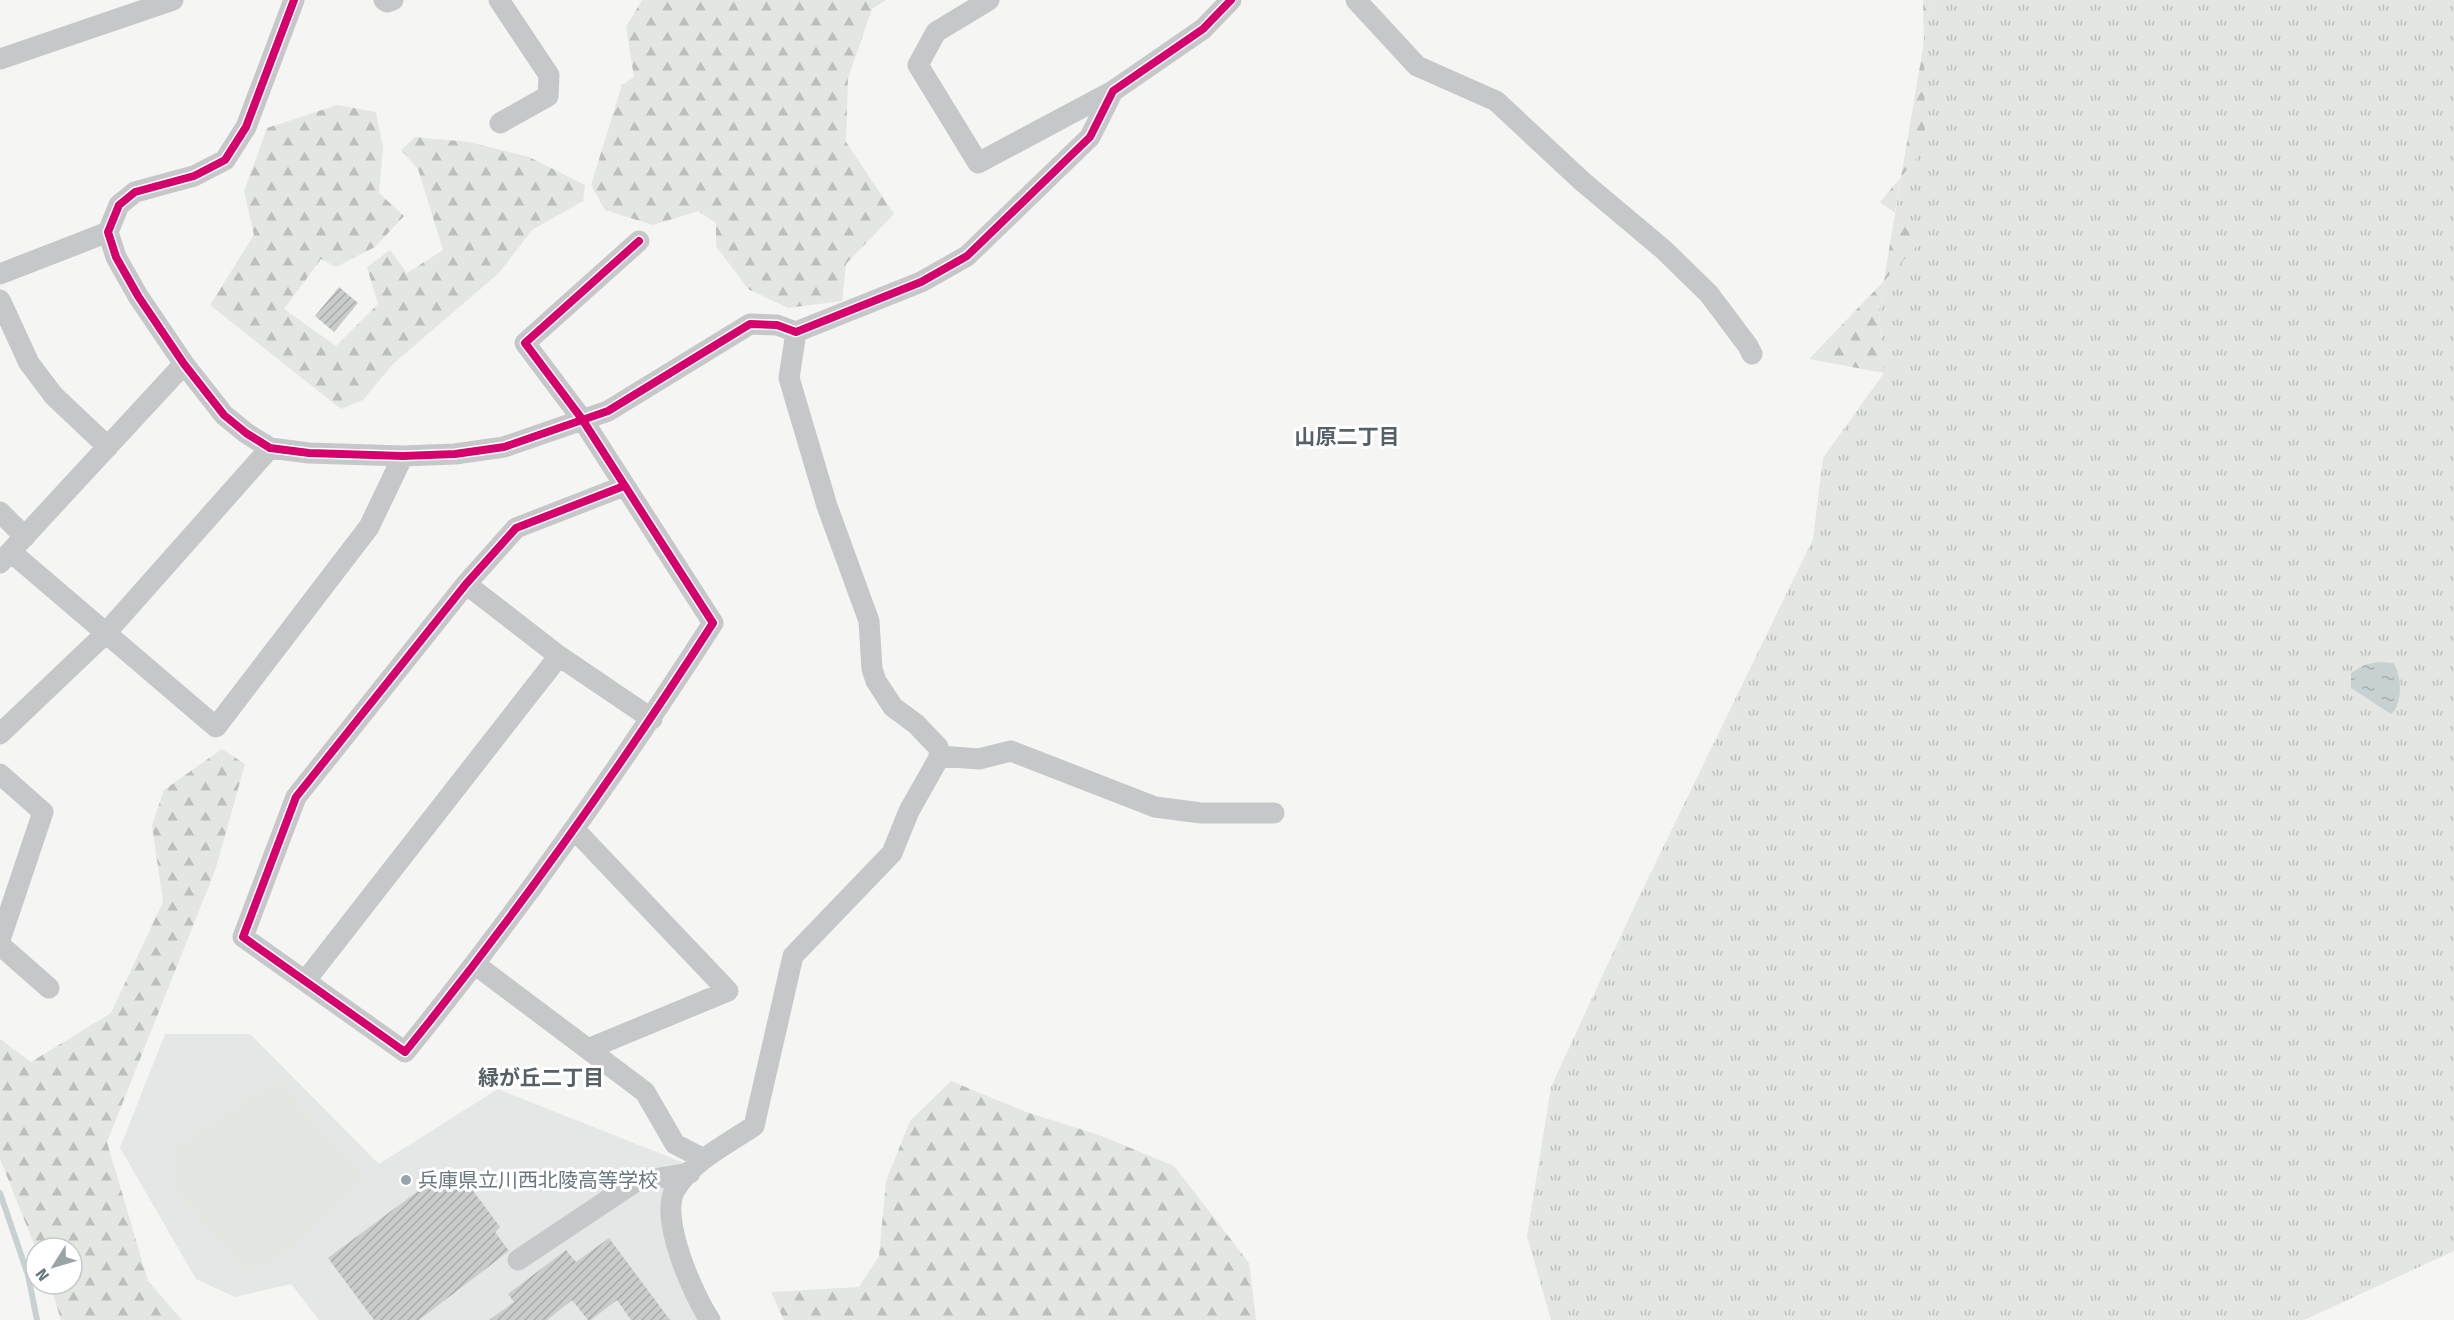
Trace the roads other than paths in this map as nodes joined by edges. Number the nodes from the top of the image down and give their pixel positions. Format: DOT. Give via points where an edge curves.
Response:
graph roads {
  1 [pos="173,0"];
  2 [pos="294,0"];
  3 [pos="384,0"];
  4 [pos="393,0"];
  5 [pos="499,0"];
  6 [pos="989,0"];
  7 [pos="1231,0"];
  8 [pos="1356,0"];
  9 [pos="0,59"];
  10 [pos="1113,91"];
  11 [pos="500,123"];
  12 [pos="108,232"];
  13 [pos="639,241"];
  14 [pos="0,274"];
  15 [pos="0,300"];
  16 [pos="796,332"];
  17 [pos="1752,354"];
  18 [pos="184,364"];
  19 [pos="582,419"];
  20 [pos="108,447"];
  21 [pos="270,448"];
  22 [pos="403,456"];
  23 [pos="624,486"];
  24 [pos="0,512"];
  25 [pos="12,551"];
  26 [pos="466,584"];
  27 [pos="105,633"];
  28 [pos="559,656"];
  29 [pos="652,718"];
  30 [pos="0,734"];
  31 [pos="939,756"];
  32 [pos="0,774"];
  33 [pos="1274,813"];
  34 [pos="574,829"];
  35 [pos="0,940"];
  36 [pos="0,945"];
  37 [pos="476,965"];
  38 [pos="306,980"];
  39 [pos="49,988"];
  40 [pos="588,1049"];
  41 [pos="697,1166"];
  42 [pos="518,1260"];
  43 [pos="710,1320"];
  1 -- 9 [label="street"];
  2 -- 12 [label="street" via="246,127 225,160 194,176 135,192 119,205"];
  3 -- 4 [label="street"];
  5 -- 11 [label="street" via="549,75 548,96"];
  6 -- 10 [label="street" via="936,32 918,65 978,163"];
  7 -- 10 [label="street" via="1203,29"];
  8 -- 17 [label="street" via="1417,66 1496,101 1664,250 1710,294"];
  10 -- 16 [label="street" via="1090,137 967,256 921,282"];
  12 -- 14 [label="street"];
  12 -- 18 [label="street" via="132,286"];
  13 -- 19 [label="street" via="525,343"];
  15 -- 20 [label="street" via="29,363 54,396"];
  16 -- 19 [label="street" via="777,325 750,324 608,411"];
  16 -- 31 [label="street" via="789,378 827,506 869,621 876,681 893,707 938,747"];
  18 -- 20 [label="street"];
  18 -- 21 [label="street" via="224,415"];
  19 -- 22 [label="street" via="504,447"];
  19 -- 23 [label="street"];
  20 -- 25 [label="street"];
  21 -- 22 [label="street"];
  21 -- 27 [label="street"];
  22 -- 27 [label="street" via="369,526 216,727"];
  23 -- 26 [label="street" via="516,528"];
  23 -- 29 [label="street" via="713,623"];
  24 -- 25 [label="street"];
  25 -- 27 [label="street"];
  26 -- 28 [label="street"];
  26 -- 38 [label="street" via="296,797 243,937"];
  27 -- 30 [label="street"];
  28 -- 29 [label="street"];
  28 -- 38 [label="street"];
  29 -- 34 [label="street"];
  31 -- 33 [label="street" via="979,759 1011,751 1155,807 1201,813"];
  31 -- 41 [label="street" via="909,811 892,853 793,956 753,1126"];
  32 -- 35 [label="street" via="43,812"];
  34 -- 37 [label="street"];
  34 -- 40 [label="street" via="728,991"];
  36 -- 39 [label="street"];
  37 -- 38 [label="street" via="405,1052"];
  37 -- 40 [label="street"];
  40 -- 41 [label="street" via="645,1092 675,1144"];
  41 -- 42 [label="street" via="635,1182"];
  41 -- 43 [label="street" via="674,1193 671,1215 683,1268"];
}
